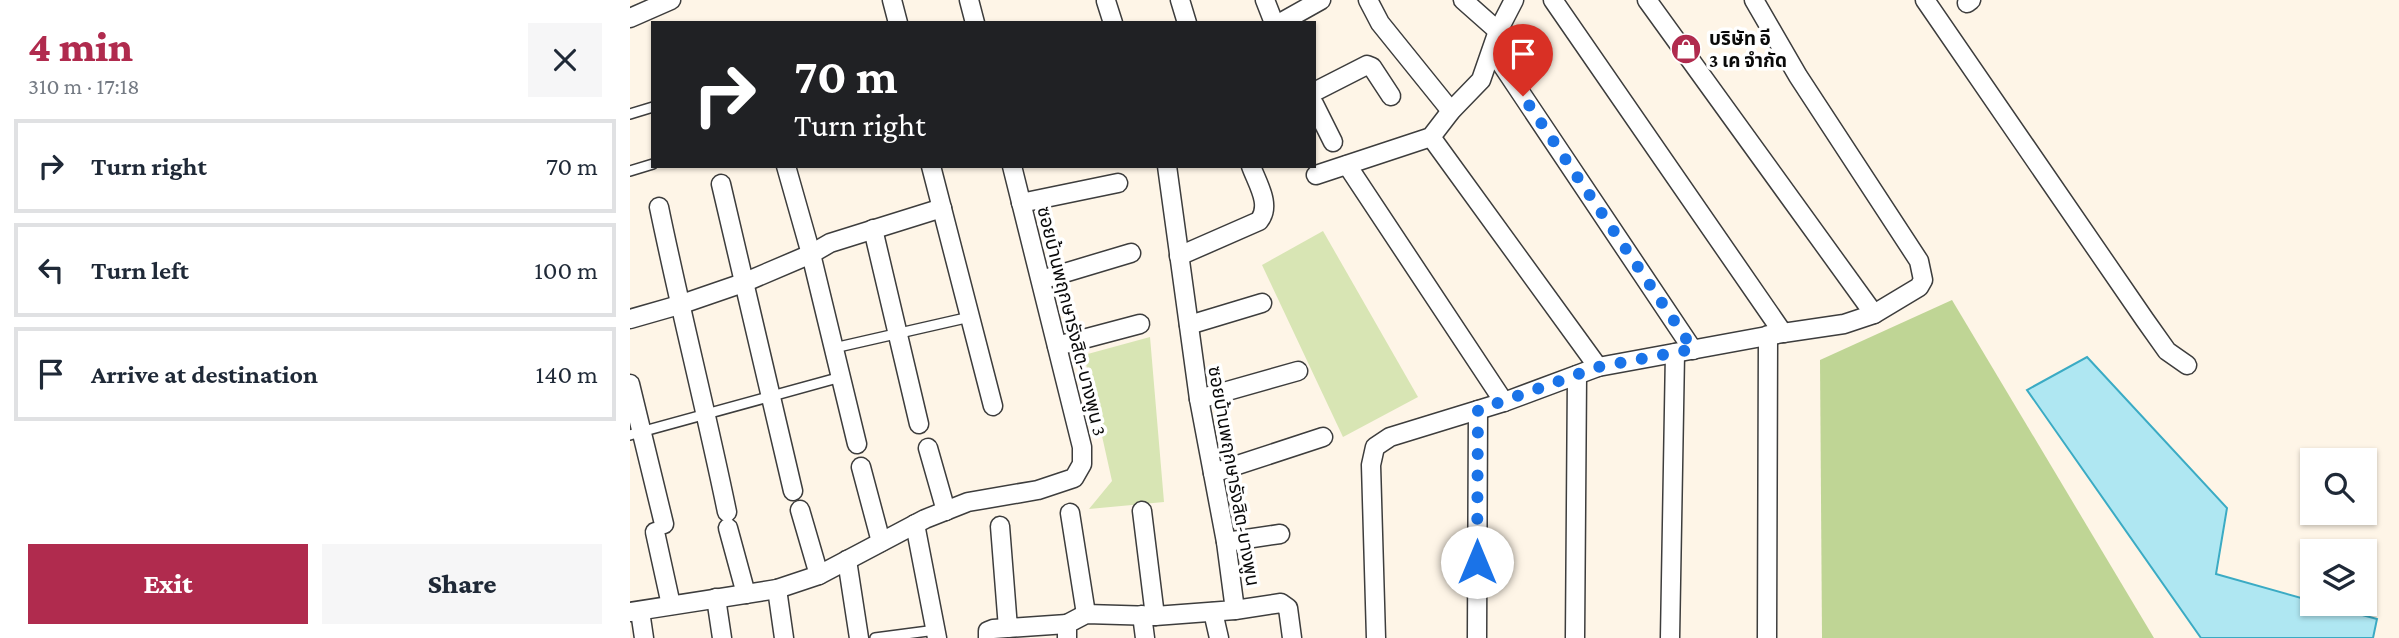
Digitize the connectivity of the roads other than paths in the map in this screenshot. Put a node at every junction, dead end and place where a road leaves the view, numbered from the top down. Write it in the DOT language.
graph roads {
  1 [pos="671,0"];
  2 [pos="892,0"];
  3 [pos="969,0"];
  4 [pos="1180,0"];
  5 [pos="1265,0"];
  6 [pos="1321,0"];
  7 [pos="1368,0"];
  8 [pos="1463,0"];
  9 [pos="1514,0"];
  10 [pos="1553,0"];
  11 [pos="1647,0"];
  12 [pos="1754,0"];
  13 [pos="1925,0"];
  14 [pos="1106,2"];
  15 [pos="630,18"];
  16 [pos="897,21"];
  17 [pos="974,21"];
  18 [pos="1112,21"];
  19 [pos="1186,21"];
  20 [pos="1273,21"];
  21 [pos="1284,21"];
  22 [pos="1498,31"];
  23 [pos="1492,50"];
  24 [pos="1316,91"];
  25 [pos="1391,96"];
  26 [pos="651,108"];
  27 [pos="1316,108"];
  28 [pos="1451,111"];
  29 [pos="630,114"];
  30 [pos="1431,137"];
  31 [pos="1333,142"];
  32 [pos="651,165"];
  33 [pos="1347,165"];
  34 [pos="787,168"];
  35 [pos="932,168"];
  36 [pos="1012,168"];
  37 [pos="1167,168"];
  38 [pos="1252,168"];
  39 [pos="630,170"];
  40 [pos="1316,176"];
  41 [pos="1118,183"];
  42 [pos="721,184"];
  43 [pos="1021,203"];
  44 [pos="659,207"];
  45 [pos="942,208"];
  46 [pos="873,229"];
  47 [pos="1131,253"];
  48 [pos="811,254"];
  49 [pos="1179,256"];
  50 [pos="1041,280"];
  51 [pos="743,283"];
  52 [pos="1262,303"];
  53 [pos="679,305"];
  54 [pos="1874,314"];
  55 [pos="970,317"];
  56 [pos="630,319"];
  57 [pos="1140,324"];
  58 [pos="1189,325"];
  59 [pos="898,333"];
  60 [pos="1775,334"];
  61 [pos="1057,346"];
  62 [pos="834,348"];
  63 [pos="1684,351"];
  64 [pos="2187,365"];
  65 [pos="1598,367"];
  66 [pos="1298,371"];
  67 [pos="1577,375"];
  68 [pos="841,377"];
  69 [pos="630,384"];
  70 [pos="772,396"];
  71 [pos="1199,399"];
  72 [pos="1504,402"];
  73 [pos="993,406"];
  74 [pos="1478,410"];
  75 [pos="707,414"];
  76 [pos="919,424"];
  77 [pos="636,433"];
  78 [pos="1323,437"];
  79 [pos="857,444"];
  80 [pos="928,448"];
  81 [pos="861,467"];
  82 [pos="1213,473"];
  83 [pos="793,491"];
  84 [pos="800,510"];
  85 [pos="1142,510"];
  86 [pos="946,511"];
  87 [pos="1070,513"];
  88 [pos="915,524"];
  89 [pos="1000,526"];
  90 [pos="1280,534"];
  91 [pos="881,542"];
  92 [pos="1226,542"];
  93 [pos="847,560"];
  94 [pos="819,575"];
  95 [pos="776,589"];
  96 [pos="746,594"];
  97 [pos="716,598"];
  98 [pos="671,606"];
  99 [pos="1235,610"];
  100 [pos="635,611"];
  101 [pos="1213,612"];
  102 [pos="1086,614"];
  103 [pos="1148,615"];
  104 [pos="1009,628"];
  105 [pos="1067,631"];
  106 [pos="937,634"];
  107 [pos="644,638"];
  108 [pos="722,638"];
  109 [pos="784,638"];
  110 [pos="859,638"];
  111 [pos="875,638"];
  112 [pos="988,638"];
  113 [pos="1144,638"];
  114 [pos="1219,638"];
  115 [pos="1292,638"];
  116 [pos="1376,638"];
  117 [pos="1477,638"];
  118 [pos="1575,638"];
  119 [pos="1670,638"];
  120 [pos="1767,638"];
  1 -- 15 [label="street"];
  2 -- 16 [label="street"];
  3 -- 17 [label="street"];
  4 -- 19 [label="street"];
  5 -- 20 [label="street"];
  6 -- 21 [label="street"];
  7 -- 28 [label="street"];
  8 -- 22 [label="street"];
  9 -- 22 [label="street"];
  10 -- 60 [label="street"];
  11 -- 54 [label="street"];
  12 -- 54 [label="street"];
  13 -- 64 [label="street"];
  14 -- 18 [label="street"];
  22 -- 23 [label="street"];
  23 -- 28 [label="street"];
  23 -- 63 [label="street"];
  24 -- 25 [label="street"];
  26 -- 29 [label="lane"];
  27 -- 31 [label="street"];
  28 -- 30 [label="street"];
  30 -- 33 [label="street"];
  30 -- 65 [label="street"];
  32 -- 39 [label="lane"];
  33 -- 40 [label="street"];
  33 -- 72 [label="street"];
  34 -- 48 [label="street"];
  35 -- 45 [label="street"];
  36 -- 43 [label="street, ซอยบ้านพฤกษารังสิต-บางพูน 3"];
  37 -- 49 [label="street, ซอยบ้านพฤกษารังสิต-บางพูน"];
  38 -- 49 [label="street"];
  41 -- 43 [label="street"];
  42 -- 51 [label="street"];
  43 -- 50 [label="street, ซอยบ้านพฤกษารังสิต-บางพูน 3"];
  44 -- 53 [label="street"];
  45 -- 46 [label="street"];
  45 -- 55 [label="street"];
  46 -- 48 [label="street"];
  46 -- 59 [label="street"];
  47 -- 50 [label="street"];
  48 -- 51 [label="street"];
  48 -- 62 [label="street"];
  49 -- 58 [label="street, ซอยบ้านพฤกษารังสิต-บางพูน"];
  50 -- 61 [label="street, ซอยบ้านพฤกษารังสิต-บางพูน 3"];
  51 -- 53 [label="street"];
  51 -- 70 [label="street"];
  52 -- 58 [label="street"];
  53 -- 56 [label="street"];
  53 -- 75 [label="street"];
  54 -- 60 [label="street"];
  55 -- 59 [label="lane"];
  55 -- 73 [label="street"];
  57 -- 61 [label="street"];
  58 -- 71 [label="street, ซอยบ้านพฤกษารังสิต-บางพูน"];
  59 -- 62 [label="lane"];
  59 -- 76 [label="street"];
  60 -- 63 [label="street"];
  60 -- 120 [label="street"];
  61 -- 86 [label="street, ซอยบ้านพฤกษารังสิต-บางพูน 3"];
  62 -- 68 [label="street"];
  63 -- 65 [label="street"];
  63 -- 119 [label="street"];
  65 -- 67 [label="street"];
  66 -- 71 [label="street"];
  67 -- 72 [label="street"];
  67 -- 118 [label="street"];
  68 -- 70 [label="lane"];
  68 -- 79 [label="street"];
  69 -- 77 [label="street"];
  70 -- 75 [label="lane"];
  70 -- 83 [label="street"];
  71 -- 82 [label="street, ซอยบ้านพฤกษารังสิต-บางพูน"];
  72 -- 74 [label="street"];
  74 -- 116 [label="street"];
  74 -- 117 [label="street"];
  75 -- 77 [label="lane"];
  75 -- 96 [label="street"];
  77 -- 98 [label="street"];
  78 -- 82 [label="street"];
  80 -- 86 [label="street"];
  81 -- 91 [label="street"];
  82 -- 92 [label="street, ซอยบ้านพฤกษารังสิต-บางพูน"];
  84 -- 94 [label="street"];
  85 -- 103 [label="street"];
  86 -- 88 [label="street, ซอยบ้านพฤกษารังสิต-บางพูน 3"];
  87 -- 102 [label="street"];
  88 -- 91 [label="street, ซอยบ้านพฤกษารังสิต-บางพูน 3"];
  88 -- 106 [label="street"];
  89 -- 104 [label="street"];
  90 -- 92 [label="street"];
  91 -- 93 [label="street, ซอยบ้านพฤกษารังสิต-บางพูน 3"];
  92 -- 99 [label="street, ซอยบ้านพฤกษารังสิต-บางพูน"];
  93 -- 94 [label="street, ซอยบ้านพฤกษารังสิต-บางพูน 3"];
  93 -- 110 [label="street"];
  94 -- 95 [label="street, ซอยบ้านพฤกษารังสิต-บางพูน 3"];
  95 -- 96 [label="street, ซอยบ้านพฤกษารังสิต-บางพูน 3"];
  95 -- 109 [label="street"];
  96 -- 97 [label="street, ซอยบ้านพฤกษารังสิต-บางพูน 3"];
  97 -- 98 [label="street, ซอยบ้านพฤกษารังสิต-บางพูน 3"];
  97 -- 108 [label="street"];
  98 -- 100 [label="street, ซอยบ้านพฤกษารังสิต-บางพูน 3"];
  99 -- 101 [label="street, ซอยบ้านพฤกษารังสิต-บางพูน"];
  99 -- 115 [label="street"];
  100 -- 107 [label="street"];
  101 -- 103 [label="street, ซอยบ้านพฤกษารังสิต-บางพูน"];
  101 -- 114 [label="street"];
  102 -- 103 [label="street, ซอยบ้านพฤกษารังสิต-บางพูน"];
  102 -- 105 [label="street, ซอยบ้านพฤกษารังสิต-บางพูน"];
  103 -- 113 [label="street"];
  104 -- 105 [label="street"];
  104 -- 112 [label="street"];
  106 -- 111 [label="lane"];
}
